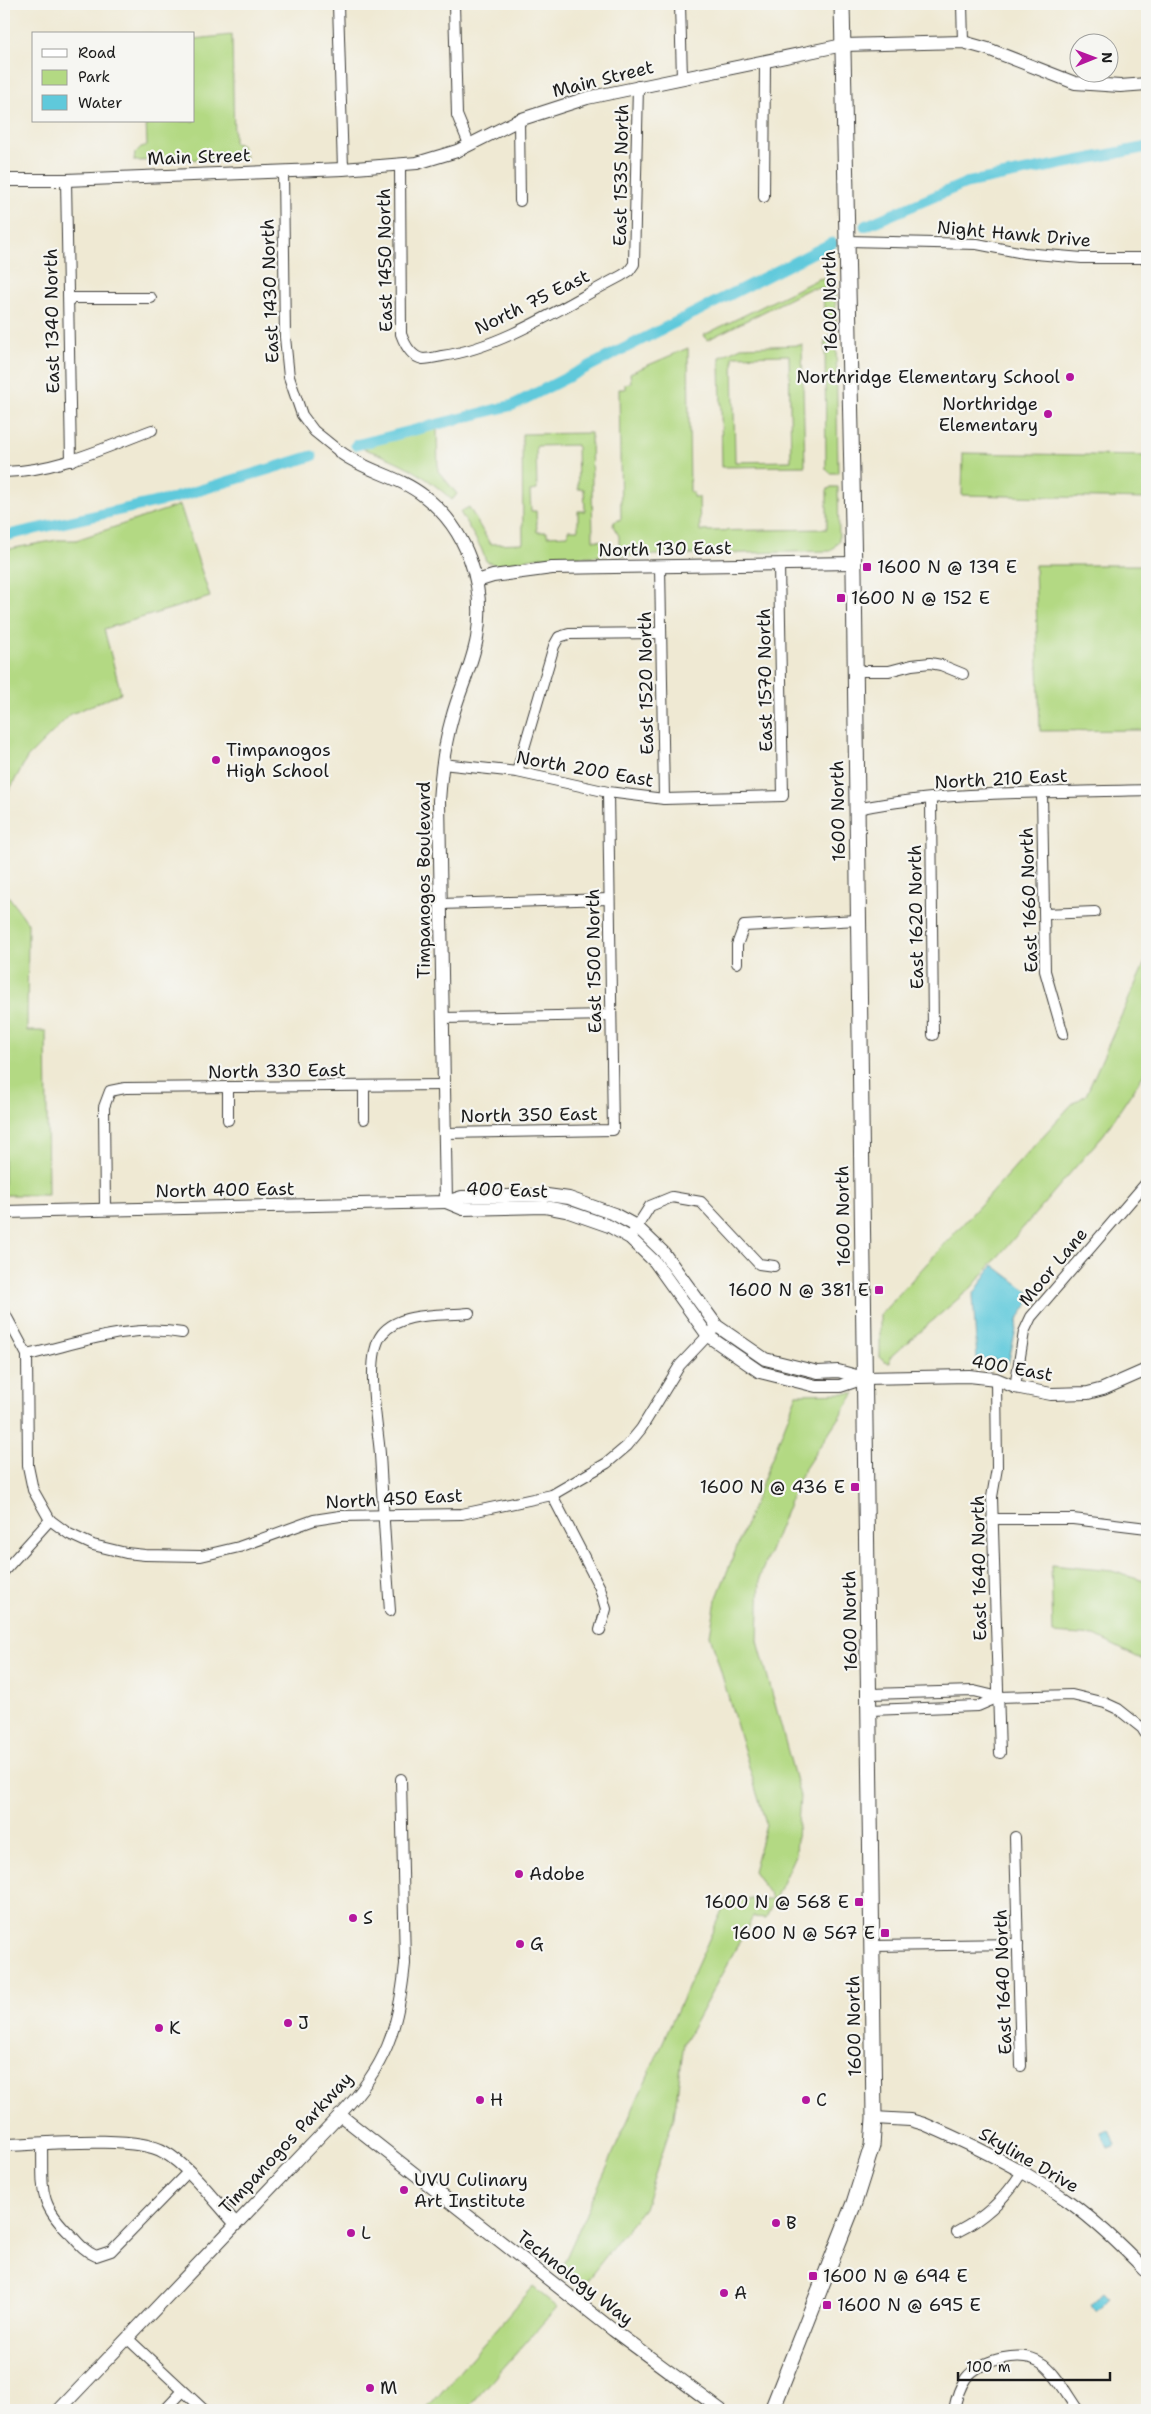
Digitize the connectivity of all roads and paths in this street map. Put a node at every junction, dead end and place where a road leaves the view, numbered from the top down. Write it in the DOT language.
graph roads {
  1 [pos="338,4"];
  2 [pos="454,4"];
  3 [pos="680,4"];
  4 [pos="842,4"];
  5 [pos="962,4"];
  6 [pos="963,42"];
  7 [pos="843,45"];
  8 [pos="764,62"];
  9 [pos="682,78"];
  10 [pos="1147,84"];
  11 [pos="638,86"];
  12 [pos="519,120"];
  13 [pos="469,144"];
  14 [pos="400,165"];
  15 [pos="343,169"];
  16 [pos="283,171"];
  17 [pos="4,180"];
  18 [pos="66,180"];
  19 [pos="764,196"];
  20 [pos="520,201"];
  21 [pos="848,241"];
  22 [pos="1147,258"];
  23 [pos="634,264"];
  24 [pos="68,298"];
  25 [pos="151,298"];
  26 [pos="411,352"];
  27 [pos="152,430"];
  28 [pos="340,452"];
  29 [pos="71,461"];
  30 [pos="4,472"];
  31 [pos="854,563"];
  32 [pos="779,564"];
  33 [pos="660,566"];
  34 [pos="477,581"];
  35 [pos="661,633"];
  36 [pos="855,671"];
  37 [pos="963,674"];
  38 [pos="442,764"];
  39 [pos="518,772"];
  40 [pos="1147,790"];
  41 [pos="608,792"];
  42 [pos="1042,793"];
  43 [pos="783,796"];
  44 [pos="664,799"];
  45 [pos="930,799"];
  46 [pos="857,810"];
  47 [pos="609,899"];
  48 [pos="440,904"];
  49 [pos="1096,912"];
  50 [pos="1045,914"];
  51 [pos="858,920"];
  52 [pos="737,963"];
  53 [pos="611,1015"];
  54 [pos="442,1018"];
  55 [pos="1064,1034"];
  56 [pos="933,1035"];
  57 [pos="444,1085"];
  58 [pos="364,1086"];
  59 [pos="228,1087"];
  60 [pos="364,1119"];
  61 [pos="228,1120"];
  62 [pos="613,1130"];
  63 [pos="445,1133"];
  64 [pos="1147,1182"];
  65 [pos="446,1202"];
  66 [pos="105,1210"];
  67 [pos="4,1212"];
  68 [pos="636,1226"];
  69 [pos="630,1238"];
  70 [pos="774,1266"];
  71 [pos="4,1312"];
  72 [pos="469,1313"];
  73 [pos="717,1326"];
  74 [pos="182,1333"];
  75 [pos="708,1336"];
  76 [pos="27,1355"];
  77 [pos="1146,1372"];
  78 [pos="864,1378"];
  79 [pos="996,1380"];
  80 [pos="1015,1387"];
  81 [pos="552,1495"];
  82 [pos="382,1515"];
  83 [pos="992,1519"];
  84 [pos="50,1520"];
  85 [pos="1147,1528"];
  86 [pos="4,1571"];
  87 [pos="390,1610"];
  88 [pos="600,1630"];
  89 [pos="870,1694"];
  90 [pos="999,1697"];
  91 [pos="870,1710"];
  92 [pos="1147,1736"];
  93 [pos="1000,1754"];
  94 [pos="401,1779"];
  95 [pos="1015,1837"];
  96 [pos="1018,1944"];
  97 [pos="872,1946"];
  98 [pos="1022,2066"];
  99 [pos="340,2115"];
  100 [pos="874,2118"];
  101 [pos="42,2144"];
  102 [pos="4,2145"];
  103 [pos="188,2172"];
  104 [pos="1022,2172"];
  105 [pos="235,2223"];
  106 [pos="957,2232"];
  107 [pos="1147,2272"];
  108 [pos="127,2338"];
  109 [pos="184,2390"];
  110 [pos="59,2410"];
  111 [pos="165,2410"];
  112 [pos="204,2410"];
  113 [pos="721,2410"];
  114 [pos="772,2410"];
  115 [pos="954,2410"];
  116 [pos="1078,2410"];
  1 -- 15 [label="street"];
  2 -- 13 [label="street"];
  3 -- 9 [label="street"];
  4 -- 7 [label="main road, 1600 North"];
  5 -- 6 [label="street"];
  6 -- 7 [label="street, Main Street"];
  6 -- 10 [label="street, Main Street"];
  7 -- 8 [label="street, Main Street"];
  7 -- 21 [label="main road, 1600 North"];
  8 -- 9 [label="street, Main Street"];
  8 -- 19 [label="street"];
  9 -- 11 [label="street, Main Street"];
  11 -- 12 [label="street, Main Street"];
  11 -- 23 [label="street, East 1535 North"];
  12 -- 13 [label="street, Main Street"];
  12 -- 20 [label="street"];
  13 -- 14 [label="street, Main Street"];
  14 -- 15 [label="street, Main Street"];
  14 -- 26 [label="street, East 1450 North"];
  15 -- 16 [label="street, Main Street"];
  16 -- 18 [label="street, Main Street"];
  16 -- 28 [label="street, East 1430 North"];
  17 -- 18 [label="street, Main Street"];
  18 -- 24 [label="street, East 1340 North"];
  21 -- 22 [label="street, Night Hawk Drive"];
  21 -- 31 [label="main road, 1600 North"];
  23 -- 26 [label="street, North 75 East"];
  24 -- 25 [label="street"];
  24 -- 29 [label="street, East 1340 North"];
  27 -- 29 [label="street"];
  28 -- 34 [label="street, Timpanogos Boulevard"];
  29 -- 30 [label="street"];
  31 -- 32 [label="street, North 130 East"];
  31 -- 36 [label="main road, 1600 North"];
  32 -- 33 [label="street, North 130 East"];
  32 -- 43 [label="street, East 1570 North"];
  33 -- 34 [label="street, North 130 East"];
  33 -- 35 [label="street, East 1520 North"];
  34 -- 38 [label="street, Timpanogos Boulevard"];
  35 -- 39 [label="street"];
  35 -- 44 [label="street, East 1520 North"];
  36 -- 37 [label="street"];
  36 -- 46 [label="main road, 1600 North"];
  38 -- 39 [label="street, North 200 East"];
  38 -- 48 [label="street, Timpanogos Boulevard"];
  39 -- 41 [label="street, North 200 East"];
  40 -- 42 [label="street, North 210 East"];
  41 -- 44 [label="street, North 200 East"];
  41 -- 47 [label="street, East 1500 North"];
  42 -- 45 [label="street, North 210 East"];
  42 -- 50 [label="street, East 1660 North"];
  43 -- 44 [label="street, North 200 East"];
  45 -- 46 [label="street, North 210 East"];
  45 -- 56 [label="street, East 1620 North"];
  46 -- 51 [label="main road, 1600 North"];
  47 -- 48 [label="street"];
  47 -- 53 [label="street, East 1500 North"];
  48 -- 54 [label="street, Timpanogos Boulevard"];
  49 -- 50 [label="street"];
  50 -- 55 [label="street, East 1660 North"];
  51 -- 52 [label="street"];
  51 -- 78 [label="main road, 1600 North"];
  53 -- 54 [label="street"];
  53 -- 62 [label="street, East 1500 North"];
  54 -- 57 [label="street, Timpanogos Boulevard"];
  57 -- 58 [label="street, North 330 East"];
  57 -- 63 [label="street, Timpanogos Boulevard"];
  58 -- 59 [label="street, North 330 East"];
  58 -- 60 [label="street"];
  59 -- 61 [label="street"];
  59 -- 66 [label="street, North 330 East"];
  62 -- 63 [label="street, North 350 East"];
  63 -- 65 [label="street, Timpanogos Boulevard"];
  64 -- 80 [label="street, Moor Lane"];
  65 -- 66 [label="street, North 400 East"];
  65 -- 68 [label="street, 400 East"];
  65 -- 69 [label="street, 400 East"];
  66 -- 67 [label="street, North 400 East"];
  68 -- 69 [label="street"];
  68 -- 70 [label="street"];
  68 -- 73 [label="street, 400 East"];
  69 -- 75 [label="street, 400 East"];
  71 -- 76 [label="street"];
  72 -- 82 [label="street"];
  73 -- 75 [label="street, North 450 East"];
  73 -- 78 [label="street, 400 East"];
  74 -- 76 [label="street"];
  75 -- 78 [label="street, 400 East"];
  75 -- 81 [label="street, North 450 East"];
  76 -- 84 [label="street, North 450 East"];
  77 -- 80 [label="street, 400 East"];
  78 -- 79 [label="street, 400 East"];
  78 -- 89 [label="main road, 1600 North"];
  79 -- 80 [label="street, 400 East"];
  79 -- 83 [label="street, East 1640 North"];
  81 -- 82 [label="street, North 450 East"];
  81 -- 88 [label="street"];
  82 -- 84 [label="street, North 450 East"];
  82 -- 87 [label="street"];
  83 -- 85 [label="street"];
  83 -- 90 [label="street, East 1640 North"];
  84 -- 86 [label="street"];
  89 -- 90 [label="street"];
  89 -- 91 [label="main road, 1600 North"];
  90 -- 91 [label="street"];
  90 -- 92 [label="street"];
  90 -- 93 [label="street, East 1640 North"];
  91 -- 97 [label="main road, 1600 North"];
  94 -- 99 [label="street, Timpanogos Parkway"];
  95 -- 96 [label="street, East 1640 North"];
  96 -- 97 [label="street"];
  96 -- 98 [label="street, East 1640 North"];
  97 -- 100 [label="main road, 1600 North"];
  99 -- 105 [label="street, Timpanogos Parkway"];
  99 -- 113 [label="street, Technology Way"];
  100 -- 104 [label="street, Skyline Drive"];
  100 -- 114 [label="main road, 1600 North"];
  101 -- 102 [label="street"];
  101 -- 103 [label="street"];
  101 -- 103 [label="street"];
  103 -- 105 [label="street"];
  104 -- 106 [label="street"];
  104 -- 107 [label="street, Skyline Drive"];
  105 -- 108 [label="street, Timpanogos Parkway"];
  108 -- 109 [label="street"];
  108 -- 110 [label="street, Timpanogos Parkway"];
  109 -- 111 [label="street"];
  109 -- 112 [label="street"];
  115 -- 116 [label="street"];
}
